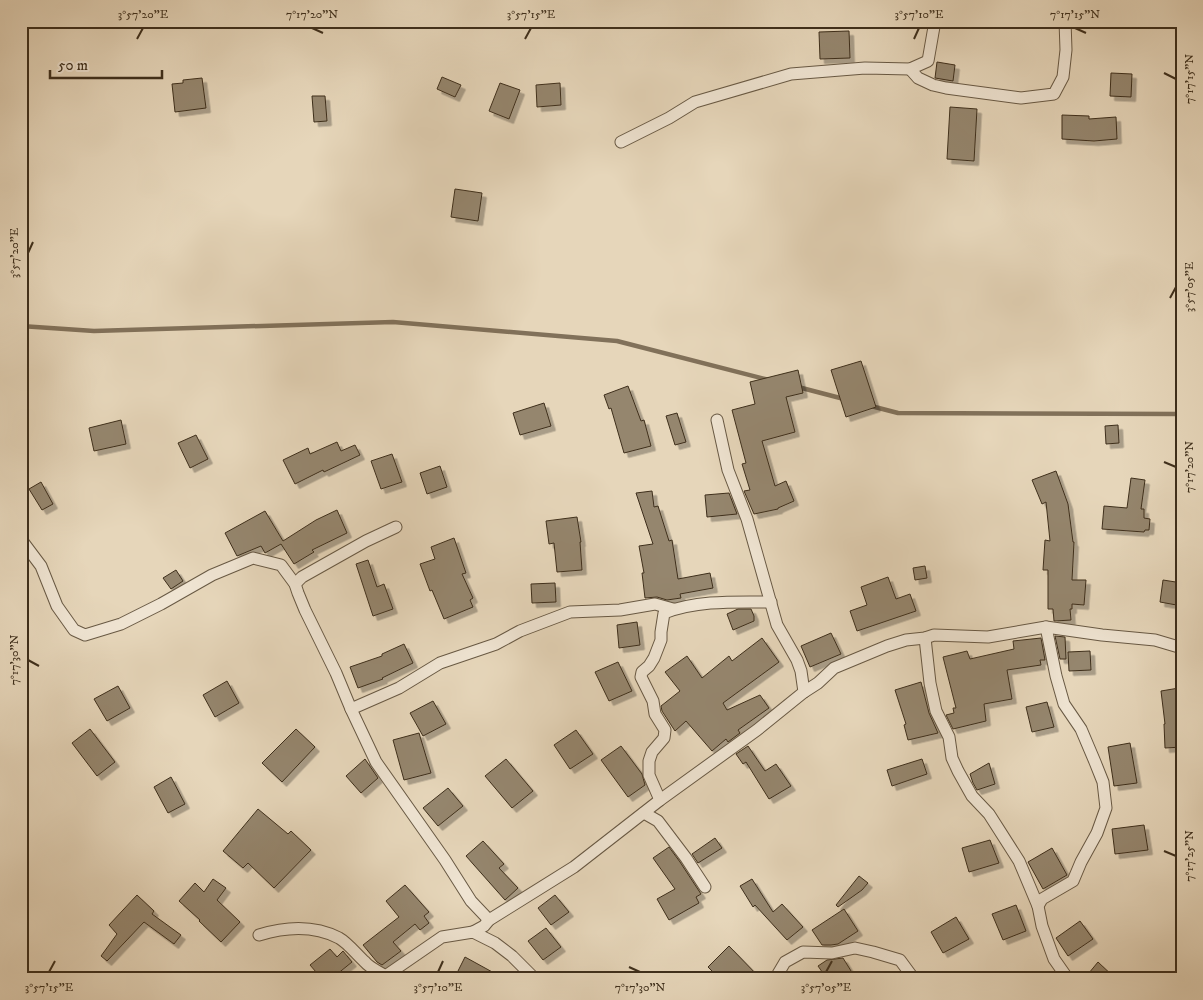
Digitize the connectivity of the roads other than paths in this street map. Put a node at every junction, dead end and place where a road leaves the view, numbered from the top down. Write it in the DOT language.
graph roads {
  1 [pos="935,21"];
  2 [pos="1065,21"];
  3 [pos="910,70"];
  4 [pos="620,142"];
  5 [pos="716,420"];
  6 [pos="396,528"];
  7 [pos="21,538"];
  8 [pos="295,584"];
  9 [pos="771,602"];
  10 [pos="673,609"];
  11 [pos="1046,626"];
  12 [pos="925,638"];
  13 [pos="1182,648"];
  14 [pos="804,692"];
  15 [pos="350,708"];
  16 [pos="660,800"];
  17 [pos="644,813"];
  18 [pos="705,887"];
  19 [pos="1038,906"];
  20 [pos="489,920"];
  21 [pos="473,932"];
  22 [pos="259,935"];
  23 [pos="383,977"];
  24 [pos="535,979"];
  25 [pos="775,979"];
  26 [pos="914,979"];
  27 [pos="1068,979"];
  1 -- 3 [label="street"];
  2 -- 3 [label="street"];
  3 -- 4 [label="street"];
  5 -- 9 [label="street"];
  6 -- 8 [label="street"];
  7 -- 8 [label="street"];
  8 -- 15 [label="street"];
  9 -- 10 [label="street"];
  9 -- 14 [label="street"];
  10 -- 15 [label="street"];
  10 -- 16 [label="street"];
  11 -- 12 [label="street"];
  11 -- 13 [label="street"];
  11 -- 19 [label="street"];
  12 -- 14 [label="street"];
  12 -- 19 [label="street"];
  14 -- 16 [label="street"];
  15 -- 20 [label="street"];
  16 -- 17 [label="street"];
  17 -- 18 [label="street"];
  17 -- 20 [label="street"];
  19 -- 27 [label="street"];
  20 -- 21 [label="street"];
  21 -- 23 [label="street"];
  21 -- 24 [label="street"];
  22 -- 23 [label="street"];
  25 -- 26 [label="street"];
}
